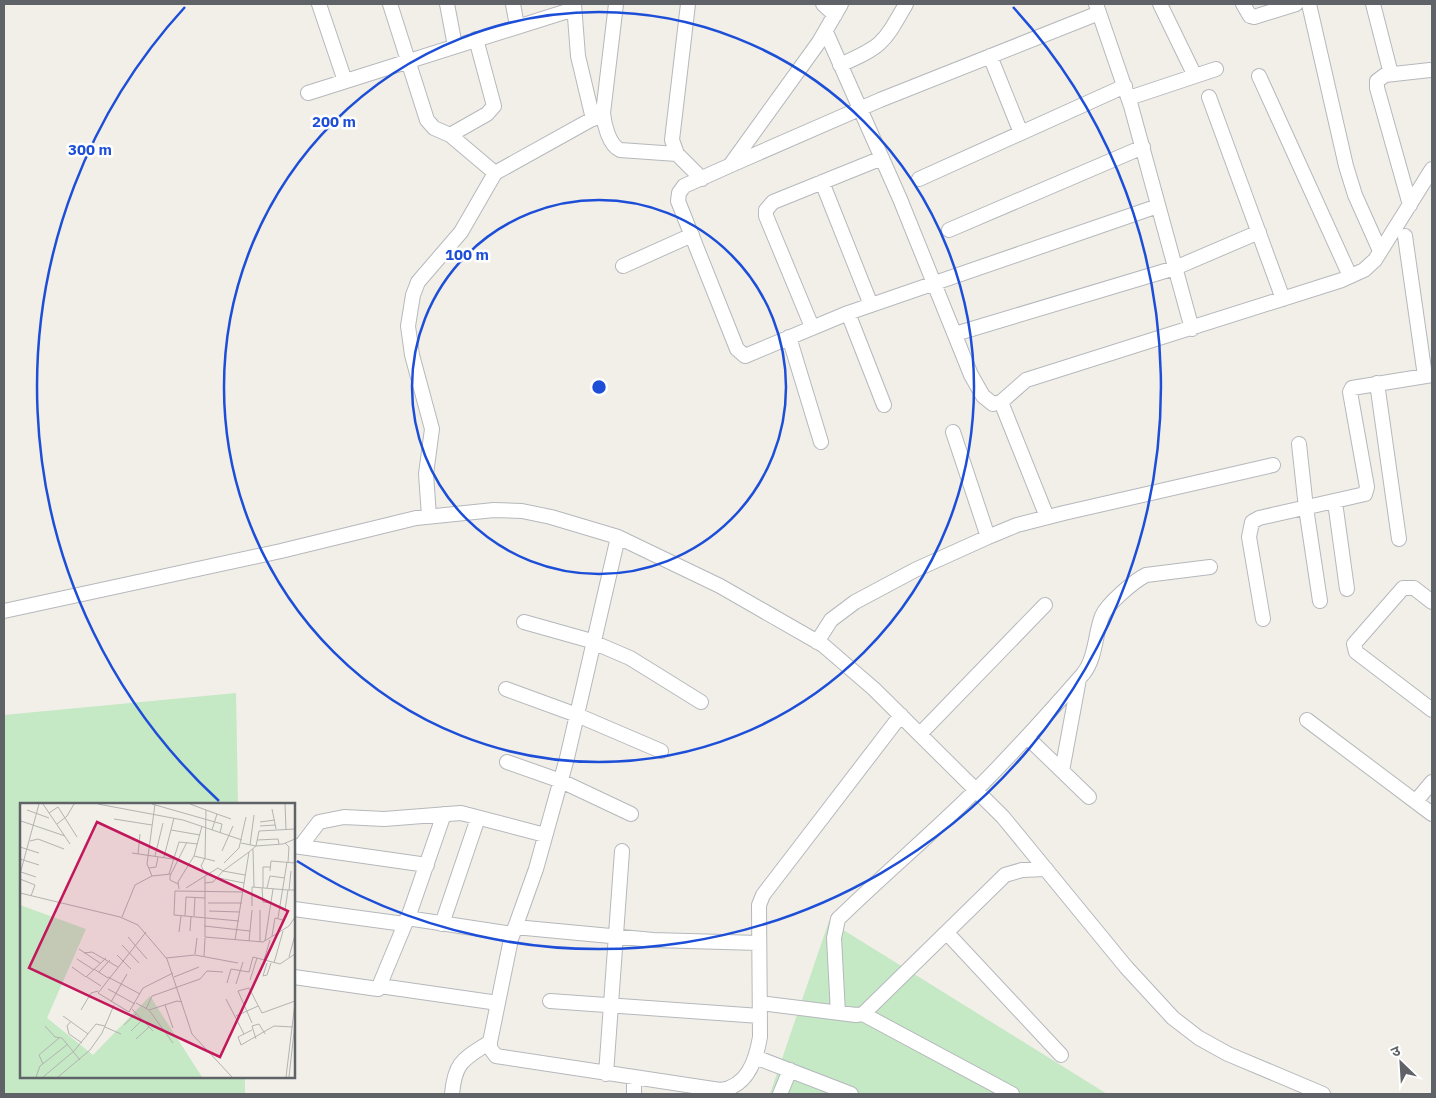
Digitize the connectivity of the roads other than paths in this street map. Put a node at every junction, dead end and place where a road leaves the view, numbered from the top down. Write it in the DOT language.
graph roads {
  1 [pos="319,4"];
  2 [pos="390,4"];
  3 [pos="447,4"];
  4 [pos="513,4"];
  5 [pos="616,4"];
  6 [pos="688,4"];
  7 [pos="823,4"];
  8 [pos="906,4"];
  9 [pos="1160,4"];
  10 [pos="1243,4"];
  11 [pos="1296,4"];
  12 [pos="1309,4"];
  13 [pos="1373,4"];
  14 [pos="574,6"];
  15 [pos="1098,8"];
  16 [pos="838,9"];
  17 [pos="517,26"];
  18 [pos="826,32"];
  19 [pos="476,39"];
  20 [pos="455,46"];
  21 [pos="990,56"];
  22 [pos="408,60"];
  23 [pos="840,65"];
  24 [pos="1216,69"];
  25 [pos="1430,70"];
  26 [pos="1391,74"];
  27 [pos="1195,76"];
  28 [pos="1259,76"];
  29 [pos="344,81"];
  30 [pos="1127,92"];
  31 [pos="308,93"];
  32 [pos="1209,97"];
  33 [pos="860,108"];
  34 [pos="598,116"];
  35 [pos="1020,133"];
  36 [pos="450,136"];
  37 [pos="1143,147"];
  38 [pos="677,154"];
  39 [pos="882,158"];
  40 [pos="731,164"];
  41 [pos="1432,169"];
  42 [pos="495,173"];
  43 [pos="702,179"];
  44 [pos="919,179"];
  45 [pos="822,182"];
  46 [pos="1410,205"];
  47 [pos="1158,206"];
  48 [pos="948,230"];
  49 [pos="1259,232"];
  50 [pos="692,235"];
  51 [pos="1405,236"];
  52 [pos="1380,251"];
  53 [pos="622,266"];
  54 [pos="1175,268"];
  55 [pos="1350,276"];
  56 [pos="934,282"];
  57 [pos="1283,299"];
  58 [pos="871,305"];
  59 [pos="848,313"];
  60 [pos="812,327"];
  61 [pos="1192,329"];
  62 [pos="955,334"];
  63 [pos="789,337"];
  64 [pos="1429,375"];
  65 [pos="1377,383"];
  66 [pos="1001,402"];
  67 [pos="884,405"];
  68 [pos="953,432"];
  69 [pos="821,442"];
  70 [pos="1299,444"];
  71 [pos="1272,465"];
  72 [pos="1335,502"];
  73 [pos="1306,508"];
  74 [pos="428,516"];
  75 [pos="1047,517"];
  76 [pos="618,537"];
  77 [pos="988,537"];
  78 [pos="1399,539"];
  79 [pos="1210,567"];
  80 [pos="1347,589"];
  81 [pos="1320,601"];
  82 [pos="1432,602"];
  83 [pos="1045,605"];
  84 [pos="4,611"];
  85 [pos="1263,620"];
  86 [pos="524,622"];
  87 [pos="818,642"];
  88 [pos="595,643"];
  89 [pos="1079,678"];
  90 [pos="506,689"];
  91 [pos="701,702"];
  92 [pos="1432,710"];
  93 [pos="577,715"];
  94 [pos="901,715"];
  95 [pos="1307,720"];
  96 [pos="920,734"];
  97 [pos="1027,737"];
  98 [pos="661,751"];
  99 [pos="507,762"];
  100 [pos="1062,771"];
  101 [pos="561,781"];
  102 [pos="1432,782"];
  103 [pos="977,789"];
  104 [pos="1089,797"];
  105 [pos="1416,801"];
  106 [pos="444,814"];
  107 [pos="631,814"];
  108 [pos="1432,814"];
  109 [pos="478,818"];
  110 [pos="545,834"];
  111 [pos="297,847"];
  112 [pos="622,851"];
  113 [pos="427,864"];
  114 [pos="1046,869"];
  115 [pos="295,909"];
  116 [pos="406,921"];
  117 [pos="442,924"];
  118 [pos="514,930"];
  119 [pos="947,933"];
  120 [pos="615,936"];
  121 [pos="759,943"];
  122 [pos="295,977"];
  123 [pos="380,986"];
  124 [pos="550,1001"];
  125 [pos="498,1003"];
  126 [pos="610,1004"];
  127 [pos="760,1009"];
  128 [pos="838,1013"];
  129 [pos="863,1014"];
  130 [pos="490,1042"];
  131 [pos="1061,1055"];
  132 [pos="755,1057"];
  133 [pos="790,1070"];
  134 [pos="606,1074"];
  135 [pos="634,1078"];
  136 [pos="452,1094"];
  137 [pos="634,1094"];
  138 [pos="780,1094"];
  139 [pos="851,1094"];
  140 [pos="1012,1094"];
  141 [pos="1323,1094"];
  1 -- 29 [label="street"];
  2 -- 22 [label="street"];
  3 -- 20 [label="street"];
  4 -- 17 [label="street"];
  5 -- 34 [label="street"];
  6 -- 38 [label="street"];
  7 -- 16 [label="street"];
  8 -- 23 [label="street"];
  9 -- 27 [label="street"];
  10 -- 11 [label="street"];
  12 -- 52 [label="street"];
  13 -- 26 [label="street"];
  14 -- 17 [label="street"];
  14 -- 34 [label="street"];
  15 -- 21 [label="street"];
  15 -- 30 [label="street"];
  16 -- 18 [label="street"];
  17 -- 19 [label="street"];
  18 -- 23 [label="street"];
  18 -- 40 [label="street"];
  19 -- 20 [label="street"];
  19 -- 36 [label="street"];
  20 -- 22 [label="street"];
  21 -- 33 [label="street"];
  21 -- 35 [label="street"];
  22 -- 29 [label="street"];
  22 -- 36 [label="street"];
  23 -- 33 [label="street"];
  24 -- 27 [label="street"];
  25 -- 26 [label="street"];
  26 -- 46 [label="street"];
  27 -- 30 [label="street"];
  28 -- 55 [label="street"];
  29 -- 31 [label="street"];
  30 -- 35 [label="street"];
  30 -- 37 [label="street"];
  32 -- 49 [label="street"];
  33 -- 39 [label="street"];
  33 -- 40 [label="street"];
  34 -- 38 [label="street"];
  34 -- 42 [label="street"];
  35 -- 44 [label="street"];
  36 -- 42 [label="street"];
  37 -- 47 [label="street"];
  37 -- 48 [label="street"];
  38 -- 43 [label="street"];
  39 -- 45 [label="street"];
  39 -- 56 [label="street"];
  40 -- 43 [label="street"];
  41 -- 46 [label="street"];
  42 -- 74 [label="street"];
  43 -- 50 [label="street"];
  45 -- 58 [label="street"];
  45 -- 60 [label="street"];
  46 -- 52 [label="street"];
  47 -- 54 [label="street"];
  47 -- 56 [label="street"];
  49 -- 54 [label="street"];
  49 -- 57 [label="street"];
  50 -- 53 [label="street"];
  50 -- 63 [label="street"];
  51 -- 64 [label="street"];
  52 -- 55 [label="street"];
  54 -- 61 [label="street"];
  54 -- 62 [label="street"];
  55 -- 57 [label="street"];
  56 -- 58 [label="street"];
  56 -- 62 [label="street"];
  57 -- 61 [label="street"];
  58 -- 59 [label="street"];
  59 -- 60 [label="street"];
  59 -- 67 [label="street"];
  60 -- 63 [label="street"];
  61 -- 66 [label="street"];
  62 -- 66 [label="street"];
  63 -- 69 [label="street"];
  64 -- 65 [label="street"];
  65 -- 72 [label="street"];
  65 -- 78 [label="street"];
  66 -- 75 [label="street"];
  68 -- 77 [label="street"];
  70 -- 73 [label="street"];
  71 -- 75 [label="street"];
  72 -- 73 [label="street"];
  72 -- 80 [label="street"];
  73 -- 81 [label="street"];
  73 -- 85 [label="street"];
  74 -- 76 [label="street"];
  74 -- 84 [label="street"];
  75 -- 77 [label="street"];
  76 -- 87 [label="street"];
  76 -- 88 [label="street"];
  77 -- 87 [label="street"];
  79 -- 89 [label="street"];
  82 -- 92 [label="street"];
  83 -- 96 [label="street"];
  86 -- 88 [label="street"];
  87 -- 94 [label="street"];
  88 -- 91 [label="street"];
  88 -- 93 [label="street"];
  89 -- 97 [label="street"];
  89 -- 100 [label="street"];
  90 -- 93 [label="street"];
  93 -- 98 [label="street"];
  93 -- 101 [label="street"];
  94 -- 96 [label="street"];
  94 -- 121 [label="street"];
  95 -- 105 [label="street"];
  96 -- 103 [label="street"];
  97 -- 100 [label="street"];
  97 -- 103 [label="street"];
  99 -- 101 [label="street"];
  100 -- 104 [label="street"];
  101 -- 107 [label="street"];
  101 -- 110 [label="street"];
  102 -- 105 [label="street"];
  103 -- 114 [label="street"];
  103 -- 128 [label="street"];
  105 -- 108 [label="street"];
  106 -- 109 [label="street"];
  106 -- 111 [label="street"];
  106 -- 113 [label="street"];
  109 -- 110 [label="street"];
  109 -- 117 [label="street"];
  110 -- 118 [label="street"];
  111 -- 113 [label="street"];
  112 -- 120 [label="street"];
  113 -- 116 [label="street"];
  114 -- 119 [label="street"];
  114 -- 141 [label="street"];
  115 -- 116 [label="street"];
  116 -- 117 [label="street"];
  116 -- 123 [label="street"];
  117 -- 118 [label="street"];
  118 -- 120 [label="street"];
  118 -- 125 [label="street"];
  119 -- 129 [label="street"];
  119 -- 131 [label="street"];
  120 -- 121 [label="street"];
  120 -- 126 [label="street"];
  121 -- 127 [label="street"];
  122 -- 123 [label="street"];
  123 -- 125 [label="street"];
  124 -- 126 [label="street"];
  125 -- 130 [label="street"];
  126 -- 127 [label="street"];
  126 -- 134 [label="street"];
  127 -- 128 [label="street"];
  127 -- 132 [label="street"];
  128 -- 129 [label="street"];
  129 -- 140 [label="street"];
  130 -- 134 [label="street"];
  130 -- 136 [label="street"];
  132 -- 133 [label="street"];
  132 -- 135 [label="street"];
  133 -- 138 [label="street"];
  133 -- 139 [label="street"];
  134 -- 135 [label="street"];
  135 -- 137 [label="street"];
}
